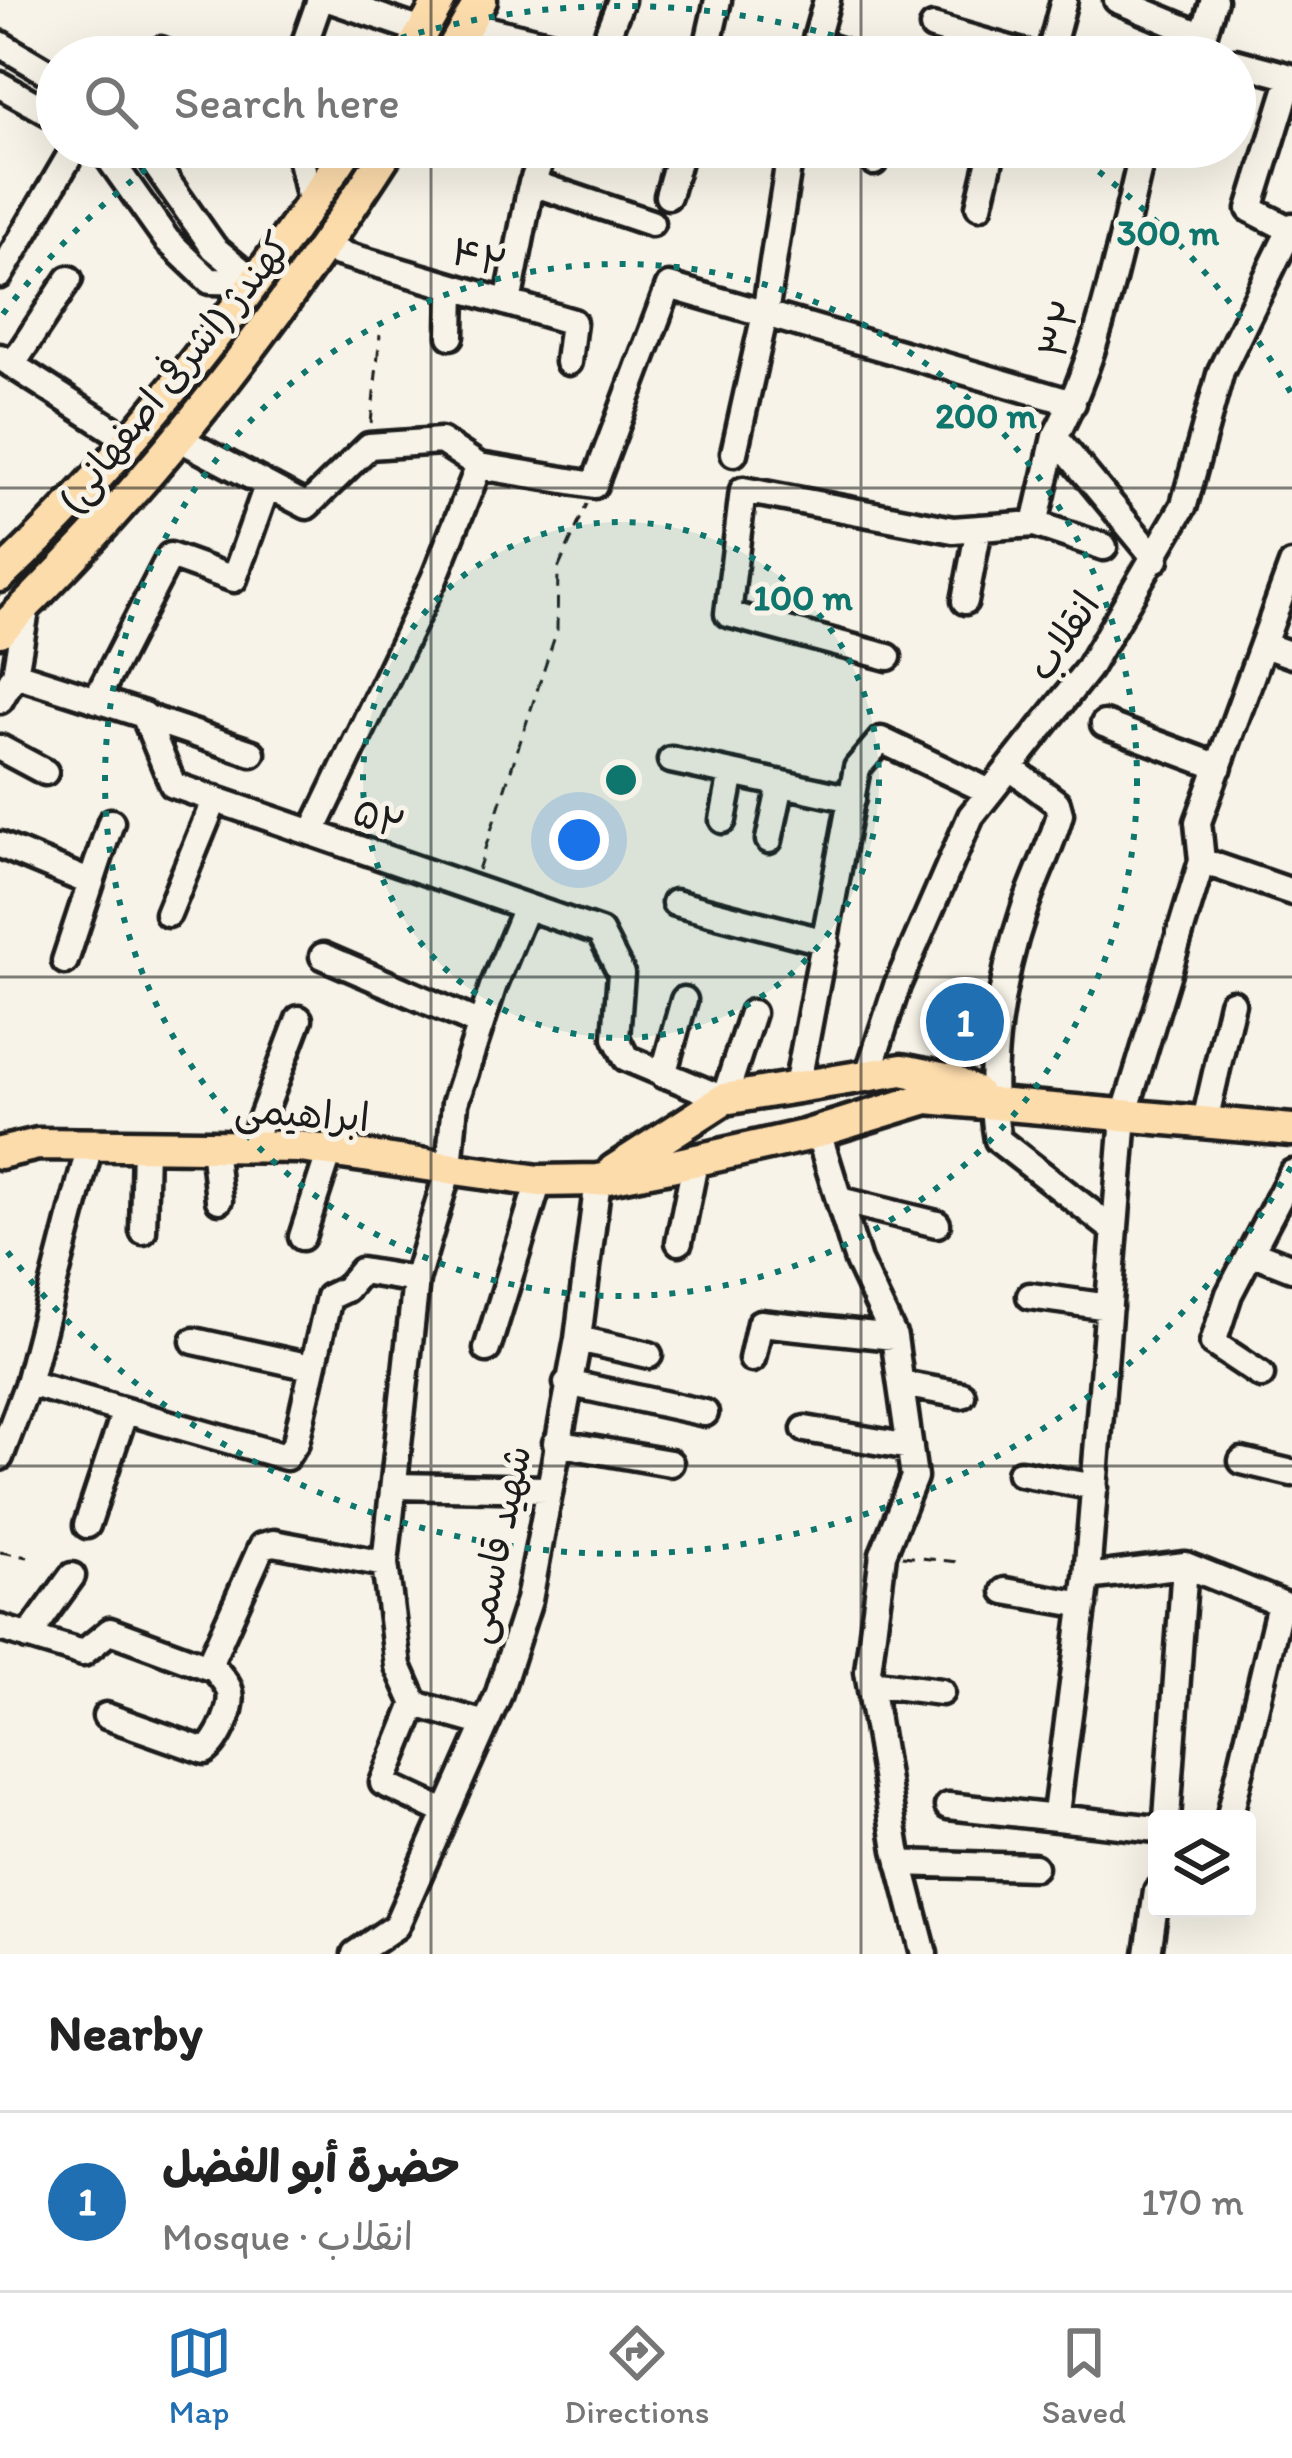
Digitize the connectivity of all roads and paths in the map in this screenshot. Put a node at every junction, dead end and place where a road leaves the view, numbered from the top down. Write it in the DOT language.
graph roads {
  1 [pos="440,0"];
  2 [pos="621,0"];
  3 [pos="718,0"];
  4 [pos="827,0"];
  5 [pos="1064,0"];
  6 [pos="1117,0"];
  7 [pos="1214,0"];
  8 [pos="331,1"];
  9 [pos="475,13"];
  10 [pos="933,27"];
  11 [pos="312,36"];
  12 [pos="401,36"];
  13 [pos="421,36"];
  14 [pos="530,36"];
  15 [pos="607,36"];
  16 [pos="710,36"];
  17 [pos="817,36"];
  18 [pos="964,36"];
  19 [pos="1055,36"];
  20 [pos="1180,36"];
  21 [pos="1208,36"];
  22 [pos="0,44"];
  23 [pos="36,65"];
  24 [pos="1256,66"];
  25 [pos="1291,74"];
  26 [pos="0,85"];
  27 [pos="36,105"];
  28 [pos="63,168"];
  29 [pos="116,168"];
  30 [pos="158,168"];
  31 [pos="302,168"];
  32 [pos="335,168"];
  33 [pos="377,168"];
  34 [pos="537,168"];
  35 [pos="676,168"];
  36 [pos="788,168"];
  37 [pos="988,168"];
  38 [pos="1136,168"];
  39 [pos="532,183"];
  40 [pos="668,196"];
  41 [pos="310,205"];
  42 [pos="979,206"];
  43 [pos="651,223"];
  44 [pos="1290,227"];
  45 [pos="325,249"];
  46 [pos="0,274"];
  47 [pos="69,279"];
  48 [pos="255,281"];
  49 [pos="452,287"];
  50 [pos="508,303"];
  51 [pos="765,314"];
  52 [pos="380,335"];
  53 [pos="451,337"];
  54 [pos="6,361"];
  55 [pos="568,362"];
  56 [pos="1073,403"];
  57 [pos="176,437"];
  58 [pos="1055,437"];
  59 [pos="129,440"];
  60 [pos="369,446"];
  61 [pos="734,453"];
  62 [pos="479,466"];
  63 [pos="594,485"];
  64 [pos="267,486"];
  65 [pos="1035,524"];
  66 [pos="979,528"];
  67 [pos="1104,547"];
  68 [pos="1156,559"];
  69 [pos="1292,566"];
  70 [pos="0,576"];
  71 [pos="965,601"];
  72 [pos="27,605"];
  73 [pos="0,631"];
  74 [pos="1264,645"];
  75 [pos="1292,656"];
  76 [pos="888,657"];
  77 [pos="15,674"];
  78 [pos="0,700"];
  79 [pos="96,700"];
  80 [pos="145,717"];
  81 [pos="1104,724"];
  82 [pos="0,748"];
  83 [pos="252,753"];
  84 [pos="670,760"];
  85 [pos="1219,767"];
  86 [pos="1012,769"];
  87 [pos="45,772"];
  88 [pos="732,773"];
  89 [pos="782,784"];
  90 [pos="991,791"];
  91 [pos="215,799"];
  92 [pos="852,799"];
  93 [pos="723,820"];
  94 [pos="111,822"];
  95 [pos="312,833"];
  96 [pos="769,840"];
  97 [pos="0,847"];
  98 [pos="1202,861"];
  99 [pos="88,882"];
  100 [pos="472,888"];
  101 [pos="1292,892"];
  102 [pos="675,903"];
  103 [pos="526,907"];
  104 [pos="168,914"];
  105 [pos="826,943"];
  106 [pos="323,956"];
  107 [pos="65,961"];
  108 [pos="684,1000"];
  109 [pos="1232,1003"];
  110 [pos="752,1013"];
  111 [pos="299,1019"];
  112 [pos="480,1024"];
  113 [pos="869,1072"];
  114 [pos="663,1075"];
  115 [pos="797,1087"];
  116 [pos="724,1099"];
  117 [pos="991,1100"];
  118 [pos="1124,1116"];
  119 [pos="1205,1121"];
  120 [pos="1292,1130"];
  121 [pos="811,1134"];
  122 [pos="90,1144"];
  123 [pos="145,1145"];
  124 [pos="214,1146"];
  125 [pos="251,1146"];
  126 [pos="330,1151"];
  127 [pos="0,1153"];
  128 [pos="696,1158"];
  129 [pos="448,1168"];
  130 [pos="1292,1173"];
  131 [pos="598,1180"];
  132 [pos="539,1181"];
  133 [pos="219,1200"];
  134 [pos="839,1200"];
  135 [pos="938,1224"];
  136 [pos="1115,1231"];
  137 [pos="143,1232"];
  138 [pos="302,1237"];
  139 [pos="679,1242"];
  140 [pos="1251,1252"];
  141 [pos="1292,1268"];
  142 [pos="416,1280"];
  143 [pos="1030,1296"];
  144 [pos="1109,1307"];
  145 [pos="894,1337"];
  146 [pos="578,1339"];
  147 [pos="194,1341"];
  148 [pos="487,1349"];
  149 [pos="649,1355"];
  150 [pos="752,1359"];
  151 [pos="311,1366"];
  152 [pos="1262,1375"];
  153 [pos="28,1383"];
  154 [pos="567,1383"];
  155 [pos="901,1384"];
  156 [pos="962,1395"];
  157 [pos="124,1411"];
  158 [pos="705,1413"];
  159 [pos="805,1429"];
  160 [pos="556,1443"];
  161 [pos="910,1447"];
  162 [pos="0,1457"];
  163 [pos="1242,1461"];
  164 [pos="670,1463"];
  165 [pos="1020,1473"];
  166 [pos="1292,1473"];
  167 [pos="395,1486"];
  168 [pos="1095,1487"];
  169 [pos="547,1489"];
  170 [pos="87,1525"];
  171 [pos="0,1552"];
  172 [pos="883,1554"];
  173 [pos="28,1557"];
  174 [pos="959,1562"];
  175 [pos="385,1564"];
  176 [pos="1185,1564"];
  177 [pos="72,1576"];
  178 [pos="1088,1577"];
  179 [pos="1005,1591"];
  180 [pos="1084,1605"];
  181 [pos="1286,1606"];
  182 [pos="0,1628"];
  183 [pos="28,1637"];
  184 [pos="211,1664"];
  185 [pos="870,1683"];
  186 [pos="941,1692"];
  187 [pos="416,1704"];
  188 [pos="106,1716"];
  189 [pos="482,1723"];
  190 [pos="948,1806"];
  191 [pos="1168,1810"];
  192 [pos="1231,1810"];
  193 [pos="445,1812"];
  194 [pos="1056,1814"];
  195 [pos="1148,1827"];
  196 [pos="900,1863"];
  197 [pos="1034,1867"];
  198 [pos="1153,1918"];
  199 [pos="355,1954"];
  200 [pos="924,1954"];
  201 [pos="1148,1954"];
  1 -- 13 [label="main road"];
  2 -- 15 [label="street"];
  3 -- 16 [label="street"];
  4 -- 17 [label="street"];
  5 -- 19 [label="street"];
  6 -- 20 [label="street"];
  7 -- 21 [label="street"];
  8 -- 11 [label="street"];
  8 -- 12 [label="street"];
  9 -- 14 [label="street"];
  10 -- 18 [label="street"];
  22 -- 23 [label="street"];
  24 -- 25 [label="street"];
  25 -- 44 [label="street"];
  26 -- 27 [label="street"];
  28 -- 46 [label="street"];
  29 -- 48 [label="street"];
  30 -- 48 [label="street"];
  31 -- 41 [label="street"];
  32 -- 41 [label="main road, کهندژ (اشرفی اصفهانی)"];
  33 -- 45 [label="main road, کهندژ (اشرفی اصفهانی)"];
  34 -- 39 [label="street"];
  35 -- 40 [label="street"];
  36 -- 51 [label="street"];
  37 -- 42 [label="street"];
  38 -- 56 [label="street, ۳۲"];
  39 -- 43 [label="street"];
  39 -- 50 [label="street"];
  41 -- 48 [label="main road, کهندژ (اشرفی اصفهانی)"];
  44 -- 68 [label="street, انقلاب"];
  45 -- 49 [label="street, ۴۲"];
  45 -- 57 [label="main road, کهندژ (اشرفی اصفهانی)"];
  47 -- 54 [label="street"];
  48 -- 59 [label="main road, کهندژ (اشرفی اصفهانی)"];
  49 -- 50 [label="street, ۴۲"];
  49 -- 53 [label="street"];
  50 -- 55 [label="street, ۴۲"];
  51 -- 56 [label="street"];
  51 -- 61 [label="street"];
  51 -- 63 [label="street"];
  52 -- 60 [label="path"];
  54 -- 59 [label="street"];
  56 -- 58 [label="street, ۳۲"];
  57 -- 64 [label="street"];
  57 -- 72 [label="main road, کهندژ (اشرفی اصفهانی)"];
  58 -- 65 [label="street, ۳۲"];
  58 -- 68 [label="street"];
  59 -- 70 [label="main road, کهندژ (اشرفی اصفهانی)"];
  60 -- 62 [label="street"];
  60 -- 64 [label="street"];
  62 -- 63 [label="street"];
  62 -- 95 [label="street"];
  63 -- 100 [label="path"];
  64 -- 79 [label="street"];
  65 -- 66 [label="street"];
  65 -- 67 [label="street"];
  66 -- 71 [label="street"];
  66 -- 76 [label="street"];
  68 -- 86 [label="street, انقلاب"];
  69 -- 74 [label="street"];
  72 -- 73 [label="main road, کهندژ (اشرفی اصفهانی)"];
  72 -- 77 [label="street"];
  74 -- 75 [label="street"];
  74 -- 85 [label="street"];
  77 -- 78 [label="street"];
  77 -- 79 [label="street"];
  79 -- 80 [label="street"];
  80 -- 83 [label="street"];
  80 -- 91 [label="street, ۵۲"];
  81 -- 85 [label="street"];
  82 -- 87 [label="street"];
  84 -- 88 [label="street"];
  85 -- 98 [label="street"];
  86 -- 90 [label="street, انقلاب"];
  86 -- 117 [label="street"];
  88 -- 89 [label="street"];
  88 -- 93 [label="street"];
  89 -- 92 [label="street"];
  89 -- 96 [label="street"];
  90 -- 92 [label="street"];
  90 -- 113 [label="street, انقلاب"];
  91 -- 95 [label="street, ۵۲"];
  91 -- 104 [label="street"];
  92 -- 105 [label="street"];
  94 -- 99 [label="street"];
  95 -- 100 [label="street, ۵۲"];
  97 -- 99 [label="street"];
  98 -- 101 [label="street"];
  98 -- 118 [label="street"];
  99 -- 107 [label="street"];
  100 -- 103 [label="street, ۵۲"];
  102 -- 105 [label="street"];
  103 -- 112 [label="street"];
  103 -- 114 [label="street, ۵۲"];
  105 -- 115 [label="street"];
  106 -- 112 [label="street"];
  108 -- 114 [label="street"];
  109 -- 119 [label="street"];
  110 -- 116 [label="street"];
  111 -- 125 [label="street"];
  112 -- 129 [label="street"];
  113 -- 115 [label="main road"];
  113 -- 117 [label="main road"];
  114 -- 116 [label="street, ۵۲"];
  115 -- 116 [label="main road"];
  115 -- 121 [label="main road"];
  116 -- 131 [label="main road"];
  117 -- 118 [label="main road"];
  117 -- 121 [label="main road, ابراهیمی"];
  117 -- 136 [label="street"];
  118 -- 119 [label="main road"];
  118 -- 136 [label="street"];
  119 -- 120 [label="main road"];
  121 -- 128 [label="main road, ابراهیمی"];
  121 -- 134 [label="street"];
  122 -- 123 [label="main road, ابراهیمی"];
  122 -- 127 [label="main road, ابراهیمی"];
  122 -- 153 [label="street"];
  123 -- 124 [label="main road, ابراهیمی"];
  123 -- 137 [label="street"];
  124 -- 125 [label="main road, ابراهیمی"];
  124 -- 133 [label="street"];
  125 -- 126 [label="main road, ابراهیمی"];
  126 -- 129 [label="main road, ابراهیمی"];
  126 -- 138 [label="street"];
  128 -- 131 [label="main road, ابراهیمی"];
  128 -- 139 [label="street"];
  129 -- 132 [label="main road, ابراهیمی"];
  129 -- 142 [label="street"];
  130 -- 140 [label="street"];
  131 -- 132 [label="main road, ابراهیمی"];
  131 -- 146 [label="street, شهید قاسمی"];
  132 -- 148 [label="street"];
  134 -- 135 [label="street"];
  134 -- 145 [label="street"];
  136 -- 144 [label="street"];
  140 -- 141 [label="street"];
  140 -- 152 [label="street"];
  142 -- 151 [label="street"];
  142 -- 167 [label="street"];
  143 -- 144 [label="street"];
  144 -- 168 [label="street"];
  145 -- 150 [label="street"];
  145 -- 155 [label="street"];
  146 -- 149 [label="street"];
  146 -- 154 [label="street, شهید قاسمی"];
  147 -- 151 [label="street"];
  151 -- 157 [label="street"];
  153 -- 157 [label="street"];
  153 -- 162 [label="street"];
  154 -- 158 [label="street"];
  154 -- 160 [label="street, شهید قاسمی"];
  155 -- 156 [label="street"];
  155 -- 161 [label="street"];
  157 -- 170 [label="street"];
  159 -- 161 [label="street"];
  160 -- 164 [label="street"];
  160 -- 169 [label="street, شهید قاسمی"];
  161 -- 172 [label="street"];
  163 -- 166 [label="street"];
  165 -- 168 [label="street"];
  167 -- 169 [label="street"];
  167 -- 175 [label="street"];
  168 -- 178 [label="street"];
  169 -- 189 [label="street, شهید قاسمی"];
  171 -- 173 [label="path"];
  172 -- 174 [label="path"];
  172 -- 185 [label="street"];
  175 -- 184 [label="street"];
  175 -- 187 [label="street"];
  176 -- 178 [label="street"];
  176 -- 181 [label="street"];
  176 -- 191 [label="street"];
  177 -- 183 [label="street"];
  178 -- 180 [label="street"];
  179 -- 180 [label="street"];
  180 -- 194 [label="street"];
  181 -- 192 [label="street"];
  182 -- 183 [label="street"];
  183 -- 184 [label="street"];
  184 -- 188 [label="street"];
  185 -- 186 [label="street"];
  185 -- 196 [label="street"];
  187 -- 189 [label="street"];
  187 -- 193 [label="street"];
  189 -- 193 [label="street, شهید قاسمی"];
  190 -- 194 [label="street"];
  193 -- 199 [label="street, شهید قاسمی"];
  194 -- 195 [label="street"];
  196 -- 197 [label="street"];
  196 -- 200 [label="street"];
  198 -- 201 [label="street"];
}
